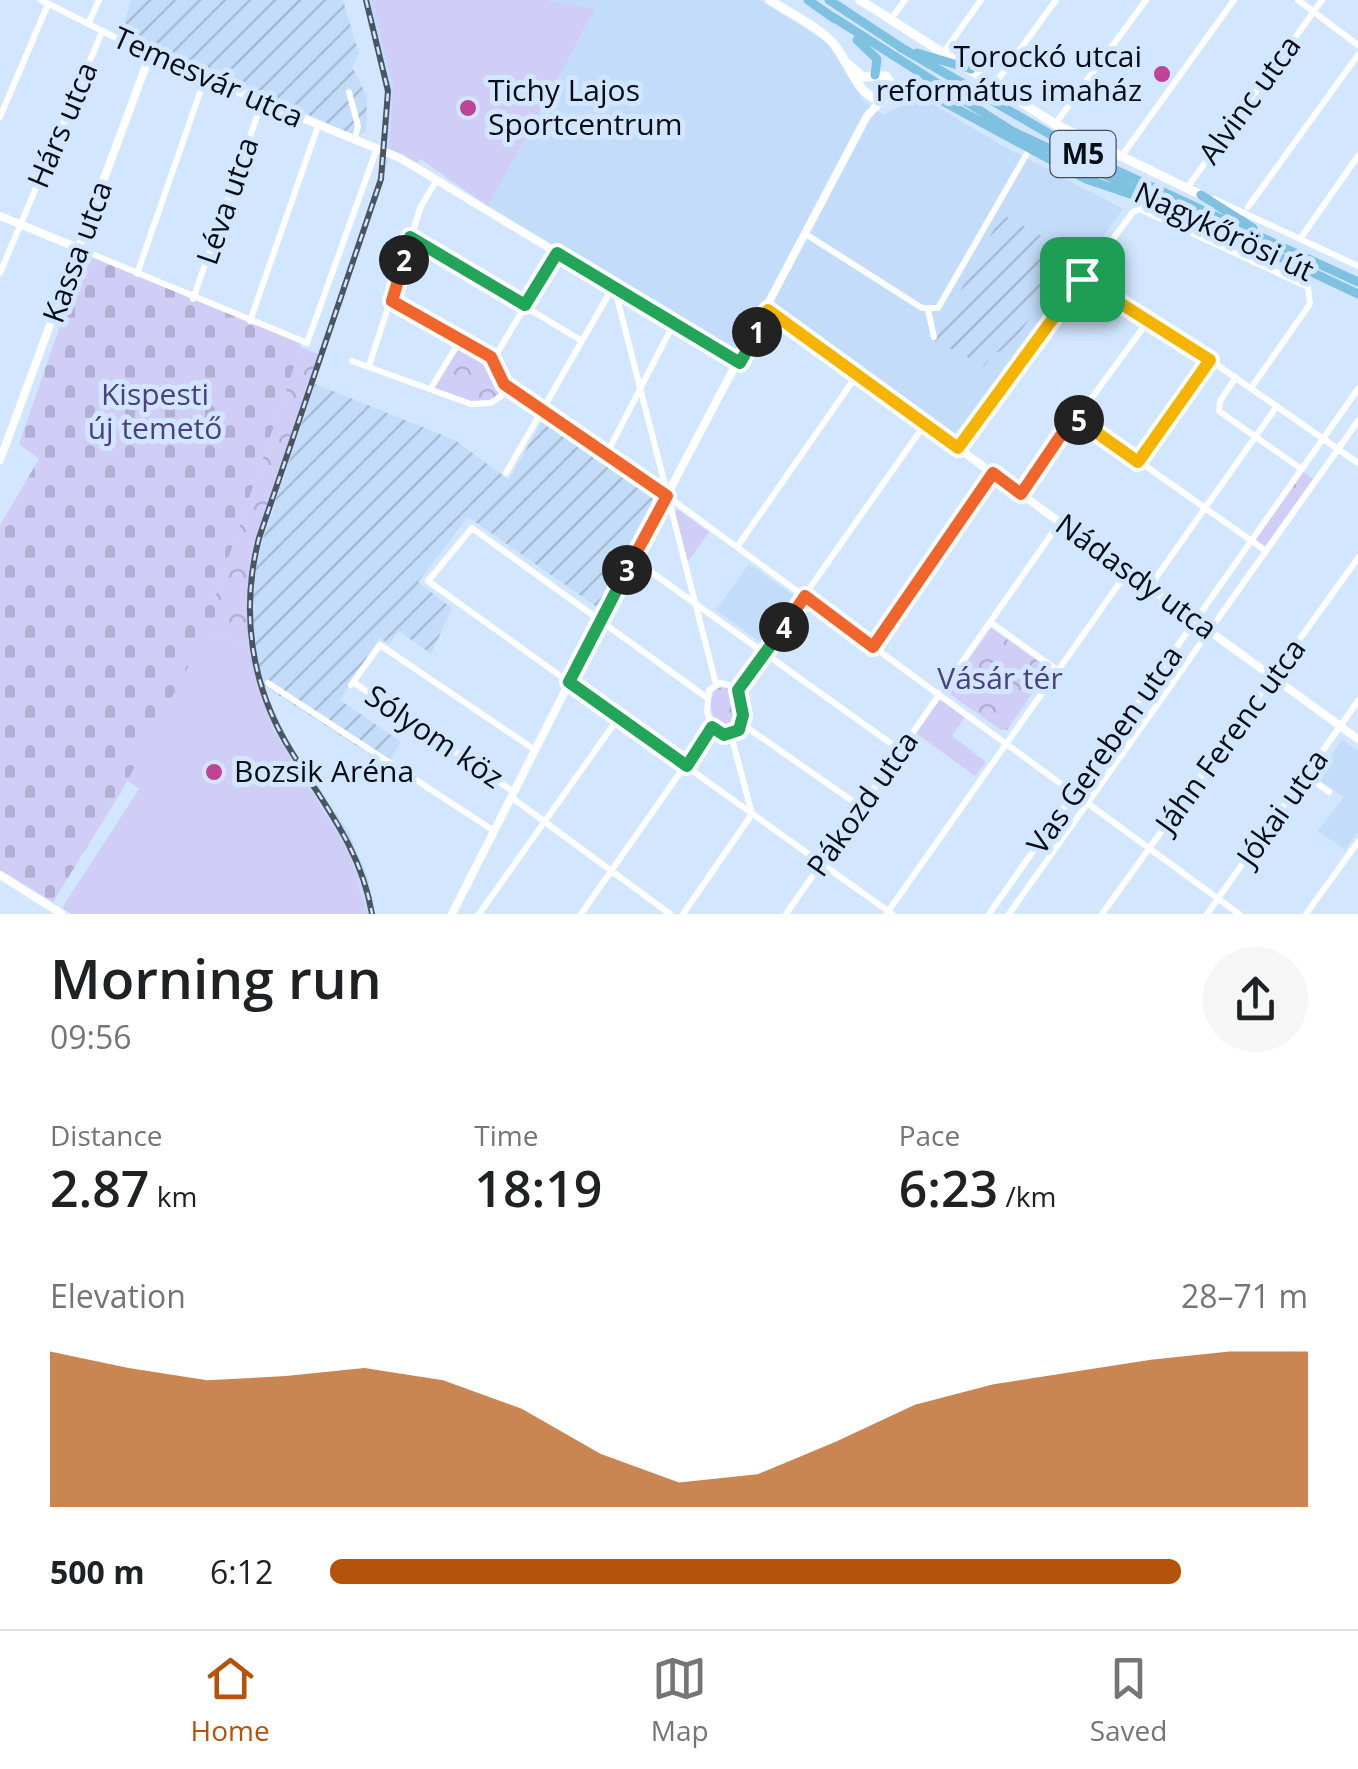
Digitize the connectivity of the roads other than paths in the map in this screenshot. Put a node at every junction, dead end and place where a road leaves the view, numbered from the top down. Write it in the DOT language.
graph roads {
  1 [pos="99,0"];
  2 [pos="770,0"];
  3 [pos="808,0"];
  4 [pos="829,0"];
  5 [pos="860,0"];
  6 [pos="905,0"];
  7 [pos="981,0"];
  8 [pos="1056,0"];
  9 [pos="1146,0"];
  10 [pos="1234,0"];
  11 [pos="1298,0"];
  12 [pos="1322,0"];
  13 [pos="45,2"];
  14 [pos="1314,12"];
  15 [pos="833,17"];
  16 [pos="891,20"];
  17 [pos="88,24"];
  18 [pos="102,32"];
  19 [pos="1358,45"];
  20 [pos="900,47"];
  21 [pos="944,52"];
  22 [pos="1358,55"];
  23 [pos="154,57"];
  24 [pos="846,62"];
  25 [pos="971,70"];
  26 [pos="875,76"];
  27 [pos="205,78"];
  28 [pos="994,85"];
  29 [pos="893,90"];
  30 [pos="349,92"];
  31 [pos="869,95"];
  32 [pos="262,102"];
  33 [pos="881,102"];
  34 [pos="867,116"];
  35 [pos="0,118"];
  36 [pos="1055,124"];
  37 [pos="318,126"];
  38 [pos="353,142"];
  39 [pos="1029,150"];
  40 [pos="376,152"];
  41 [pos="1358,156"];
  42 [pos="1121,158"];
  43 [pos="437,180"];
  44 [pos="1187,188"];
  45 [pos="1201,195"];
  46 [pos="1155,200"];
  47 [pos="1248,207"];
  48 [pos="0,216"];
  49 [pos="21,224"];
  50 [pos="804,234"];
  51 [pos="410,237"];
  52 [pos="1300,238"];
  53 [pos="1276,243"];
  54 [pos="80,249"];
  55 [pos="557,253"];
  56 [pos="1358,254"];
  57 [pos="1355,264"];
  58 [pos="0,274"];
  59 [pos="136,274"];
  60 [pos="1082,279"];
  61 [pos="1358,282"];
  62 [pos="614,286"];
  63 [pos="1358,294"];
  64 [pos="194,299"];
  65 [pos="392,301"];
  66 [pos="525,305"];
  67 [pos="768,310"];
  68 [pos="928,310"];
  69 [pos="1149,320"];
  70 [pos="250,322"];
  71 [pos="674,323"];
  72 [pos="934,337"];
  73 [pos="461,339"];
  74 [pos="582,341"];
  75 [pos="493,360"];
  76 [pos="1210,360"];
  77 [pos="352,361"];
  78 [pos="740,363"];
  79 [pos="369,366"];
  80 [pos="856,375"];
  81 [pos="1236,377"];
  82 [pos="504,384"];
  83 [pos="431,388"];
  84 [pos="1252,388"];
  85 [pos="1358,389"];
  86 [pos="640,390"];
  87 [pos="1276,406"];
  88 [pos="544,409"];
  89 [pos="1074,416"];
  90 [pos="1358,421"];
  91 [pos="925,424"];
  92 [pos="1254,436"];
  93 [pos="1324,438"];
  94 [pos="3,448"];
  95 [pos="958,448"];
  96 [pos="1339,449"];
  97 [pos="606,455"];
  98 [pos="0,460"];
  99 [pos="1138,462"];
  100 [pos="1358,463"];
  101 [pos="1300,468"];
  102 [pos="506,472"];
  103 [pos="993,473"];
  104 [pos="1021,494"];
  105 [pos="667,496"];
  106 [pos="1204,507"];
  107 [pos="1060,522"];
  108 [pos="1251,539"];
  109 [pos="737,547"];
  110 [pos="1264,549"];
  111 [pos="1358,558"];
  112 [pos="633,559"];
  113 [pos="1128,571"];
  114 [pos="1150,586"];
  115 [pos="805,596"];
  116 [pos="695,604"];
  117 [pos="601,620"];
  118 [pos="1196,620"];
  119 [pos="990,622"];
  120 [pos="1208,630"];
  121 [pos="873,647"];
  122 [pos="765,652"];
  123 [pos="1057,670"];
  124 [pos="1274,678"];
  125 [pos="569,682"];
  126 [pos="268,683"];
  127 [pos="716,684"];
  128 [pos="738,690"];
  129 [pos="939,693"];
  130 [pos="706,697"];
  131 [pos="1358,701"];
  132 [pos="618,717"];
  133 [pos="742,724"];
  134 [pos="1340,726"];
  135 [pos="712,727"];
  136 [pos="731,735"];
  137 [pos="1358,739"];
  138 [pos="1005,742"];
  139 [pos="535,750"];
  140 [pos="900,750"];
  141 [pos="687,766"];
  142 [pos="1307,776"];
  143 [pos="1076,792"];
  144 [pos="1330,792"];
  145 [pos="512,794"];
  146 [pos="1087,802"];
  147 [pos="861,808"];
  148 [pos="752,814"];
  149 [pos="544,821"];
  150 [pos="494,832"];
  151 [pos="1358,842"];
  152 [pos="1151,848"];
  153 [pos="821,863"];
  154 [pos="612,870"];
  155 [pos="0,875"];
  156 [pos="1218,899"];
  157 [pos="49,910"];
  158 [pos="889,913"];
  159 [pos="62,914"];
  160 [pos="452,914"];
  161 [pos="479,914"];
  162 [pos="581,914"];
  163 [pos="670,914"];
  164 [pos="683,914"];
  165 [pos="786,914"];
  166 [pos="989,914"];
  167 [pos="1009,914"];
  168 [pos="1102,914"];
  169 [pos="1207,914"];
  170 [pos="1239,914"];
  171 [pos="1306,914"];
  1 -- 17 [label="street"];
  2 -- 24 [label="main road"];
  3 -- 15 [label="main road, M5"];
  4 -- 20 [label="main road, M5"];
  5 -- 16 [label="main road, Nagykőrösi út"];
  6 -- 16 [label="street"];
  7 -- 21 [label="street"];
  8 -- 28 [label="street"];
  9 -- 36 [label="street"];
  10 -- 42 [label="street"];
  11 -- 14 [label="street"];
  12 -- 14 [label="street, Alvinc utca"];
  13 -- 17 [label="street, Temesvár utca"];
  13 -- 35 [label="street"];
  14 -- 19 [label="street"];
  14 -- 44 [label="street, Alvinc utca"];
  15 -- 26 [label="main road"];
  15 -- 46 [label="main road, Nagykőrösi út / M5"];
  16 -- 21 [label="main road, Nagykőrösi út"];
  17 -- 18 [label="street, Temesvár utca"];
  18 -- 23 [label="street, Temesvár utca"];
  18 -- 49 [label="street, Hárs utca"];
  20 -- 25 [label="main road"];
  20 -- 53 [label="main road, Nagykőrösi út / M5"];
  21 -- 25 [label="main road, Nagykőrösi út"];
  22 -- 47 [label="street"];
  23 -- 27 [label="street, Temesvár utca"];
  23 -- 54 [label="street, Kassa utca"];
  24 -- 26 [label="main road"];
  24 -- 31 [label="main road"];
  25 -- 28 [label="main road, Nagykőrösi út"];
  26 -- 29 [label="main road"];
  26 -- 31 [label="main road"];
  27 -- 32 [label="street, Temesvár utca"];
  27 -- 59 [label="street"];
  28 -- 36 [label="main road, Nagykőrösi út"];
  29 -- 33 [label="main road"];
  29 -- 39 [label="main road"];
  30 -- 38 [label="street"];
  31 -- 33 [label="main road"];
  31 -- 34 [label="street"];
  32 -- 37 [label="street, Temesvár utca"];
  32 -- 64 [label="street, Léva utca"];
  33 -- 34 [label="street"];
  34 -- 50 [label="street"];
  36 -- 42 [label="main road, Nagykőrösi út"];
  37 -- 38 [label="street, Temesvár utca"];
  37 -- 70 [label="street"];
  38 -- 40 [label="street, Temesvár utca"];
  39 -- 46 [label="main road"];
  39 -- 68 [label="street"];
  40 -- 43 [label="street, Temesvár utca"];
  40 -- 70 [label="street"];
  41 -- 52 [label="street"];
  42 -- 44 [label="main road, Nagykőrösi út"];
  43 -- 51 [label="street"];
  43 -- 55 [label="street, Temesvár utca"];
  44 -- 45 [label="main road, Nagykőrösi út"];
  45 -- 52 [label="street, Nagykőrösi út"];
  45 -- 53 [label="main road"];
  46 -- 63 [label="main road, Nagykőrösi út / M5"];
  48 -- 49 [label="street"];
  49 -- 54 [label="street"];
  49 -- 58 [label="street, Hárs utca"];
  50 -- 67 [label="street"];
  50 -- 68 [label="street"];
  51 -- 65 [label="street"];
  51 -- 66 [label="street"];
  52 -- 57 [label="street, Nagykőrösi út"];
  53 -- 61 [label="main road, Nagykőrösi út / M5"];
  54 -- 59 [label="street"];
  54 -- 94 [label="street, Kassa utca"];
  55 -- 62 [label="street, Temesvár utca"];
  55 -- 66 [label="street"];
  56 -- 57 [label="street"];
  59 -- 64 [label="street"];
  60 -- 69 [label="street"];
  60 -- 84 [label="street, Nagykőrösi út"];
  60 -- 95 [label="street"];
  62 -- 71 [label="street, Temesvár utca"];
  62 -- 74 [label="street"];
  62 -- 86 [label="street"];
  64 -- 70 [label="street"];
  65 -- 73 [label="street"];
  65 -- 79 [label="street"];
  66 -- 74 [label="street"];
  66 -- 75 [label="street"];
  67 -- 78 [label="street"];
  67 -- 80 [label="street, Nádasdy utca"];
  68 -- 72 [label="street"];
  69 -- 76 [label="street"];
  69 -- 89 [label="street"];
  71 -- 78 [label="street, Temesvár utca"];
  71 -- 86 [label="street"];
  73 -- 75 [label="street"];
  73 -- 83 [label="street"];
  74 -- 88 [label="street"];
  75 -- 82 [label="street"];
  76 -- 81 [label="street"];
  76 -- 99 [label="street"];
  77 -- 79 [label="street"];
  78 -- 105 [label="street"];
  79 -- 83 [label="street"];
  80 -- 91 [label="street, Nádasdy utca"];
  80 -- 109 [label="street"];
  81 -- 84 [label="street"];
  81 -- 92 [label="street"];
  82 -- 83 [label="street"];
  82 -- 88 [label="street"];
  84 -- 87 [label="street"];
  85 -- 93 [label="street, Vas Gereben utca"];
  86 -- 97 [label="street"];
  86 -- 105 [label="street"];
  87 -- 92 [label="street"];
  87 -- 93 [label="street"];
  88 -- 97 [label="street"];
  88 -- 102 [label="street"];
  89 -- 99 [label="street"];
  89 -- 104 [label="street"];
  90 -- 96 [label="street, Vas Gereben utca"];
  91 -- 95 [label="street, Nádasdy utca"];
  91 -- 115 [label="street"];
  92 -- 101 [label="street"];
  92 -- 106 [label="street"];
  93 -- 96 [label="street"];
  93 -- 101 [label="street, Vas Gereben utca"];
  94 -- 98 [label="street, Kassa utca"];
  95 -- 103 [label="street, Nádasdy utca"];
  96 -- 100 [label="street"];
  96 -- 110 [label="street, Vas Gereben utca"];
  97 -- 105 [label="street"];
  99 -- 106 [label="street"];
  101 -- 108 [label="street, Vas Gereben utca"];
  103 -- 104 [label="street, Nádasdy utca"];
  103 -- 121 [label="street"];
  104 -- 107 [label="street, Nádasdy utca"];
  105 -- 109 [label="street"];
  105 -- 112 [label="street"];
  105 -- 116 [label="street"];
  106 -- 108 [label="street"];
  106 -- 114 [label="street"];
  107 -- 113 [label="street, Nádasdy utca"];
  107 -- 119 [label="street"];
  108 -- 110 [label="street"];
  108 -- 118 [label="street, Vas Gereben utca"];
  109 -- 115 [label="street"];
  110 -- 120 [label="street, Vas Gereben utca"];
  111 -- 124 [label="street, Jáhn Ferenc utca"];
  112 -- 116 [label="street"];
  112 -- 117 [label="street"];
  113 -- 114 [label="street, Nádasdy utca"];
  113 -- 123 [label="street"];
  114 -- 118 [label="street, Nádasdy utca"];
  115 -- 121 [label="street"];
  115 -- 122 [label="street"];
  116 -- 122 [label="street"];
  116 -- 127 [label="street"];
  117 -- 125 [label="street"];
  117 -- 125 [label="street"];
  117 -- 130 [label="street"];
  118 -- 120 [label="street, Nádasdy utca"];
  118 -- 143 [label="street, Vas Gereben utca"];
  119 -- 123 [label="street"];
  119 -- 129 [label="street"];
  120 -- 124 [label="street, Nádasdy utca"];
  120 -- 146 [label="street, Vas Gereben utca"];
  121 -- 129 [label="street"];
  122 -- 128 [label="street"];
  122 -- 140 [label="street"];
  123 -- 138 [label="street"];
  124 -- 134 [label="street, Nádasdy utca"];
  124 -- 152 [label="street, Jáhn Ferenc utca"];
  125 -- 132 [label="street"];
  125 -- 139 [label="street"];
  126 -- 150 [label="street"];
  127 -- 128 [label="street"];
  127 -- 130 [label="street"];
  128 -- 133 [label="street"];
  129 -- 138 [label="street"];
  129 -- 140 [label="street, Pákozd utca"];
  130 -- 135 [label="street"];
  131 -- 134 [label="street, Jókai utca"];
  132 -- 141 [label="street"];
  132 -- 149 [label="street"];
  133 -- 136 [label="street"];
  133 -- 147 [label="street"];
  134 -- 137 [label="street, Nádasdy utca"];
  134 -- 142 [label="street, Jókai utca"];
  135 -- 136 [label="street"];
  135 -- 141 [label="street"];
  136 -- 148 [label="street"];
  138 -- 143 [label="street"];
  138 -- 158 [label="street"];
  139 -- 145 [label="street"];
  139 -- 145 [label="street, Sólyom köz"];
  140 -- 147 [label="street, Pákozd utca"];
  141 -- 148 [label="street"];
  141 -- 154 [label="street"];
  142 -- 144 [label="street"];
  142 -- 156 [label="street, Jókai utca"];
  143 -- 146 [label="street"];
  143 -- 166 [label="street, Vas Gereben utca"];
  145 -- 149 [label="street, Sólyom köz"];
  145 -- 150 [label="street"];
  146 -- 152 [label="street"];
  146 -- 167 [label="street, Vas Gereben utca"];
  147 -- 153 [label="street, Pákozd utca"];
  148 -- 153 [label="street"];
  148 -- 164 [label="street"];
  149 -- 154 [label="street, Sólyom köz"];
  149 -- 161 [label="street"];
  150 -- 160 [label="street"];
  151 -- 171 [label="street"];
  152 -- 156 [label="street"];
  152 -- 168 [label="street, Jáhn Ferenc utca"];
  153 -- 158 [label="street"];
  153 -- 165 [label="street, Pákozd utca"];
  154 -- 162 [label="street"];
  154 -- 163 [label="street, Sólyom köz"];
  155 -- 157 [label="street"];
  156 -- 169 [label="street, Jókai utca"];
  156 -- 170 [label="street"];
  157 -- 159 [label="street"];
}
